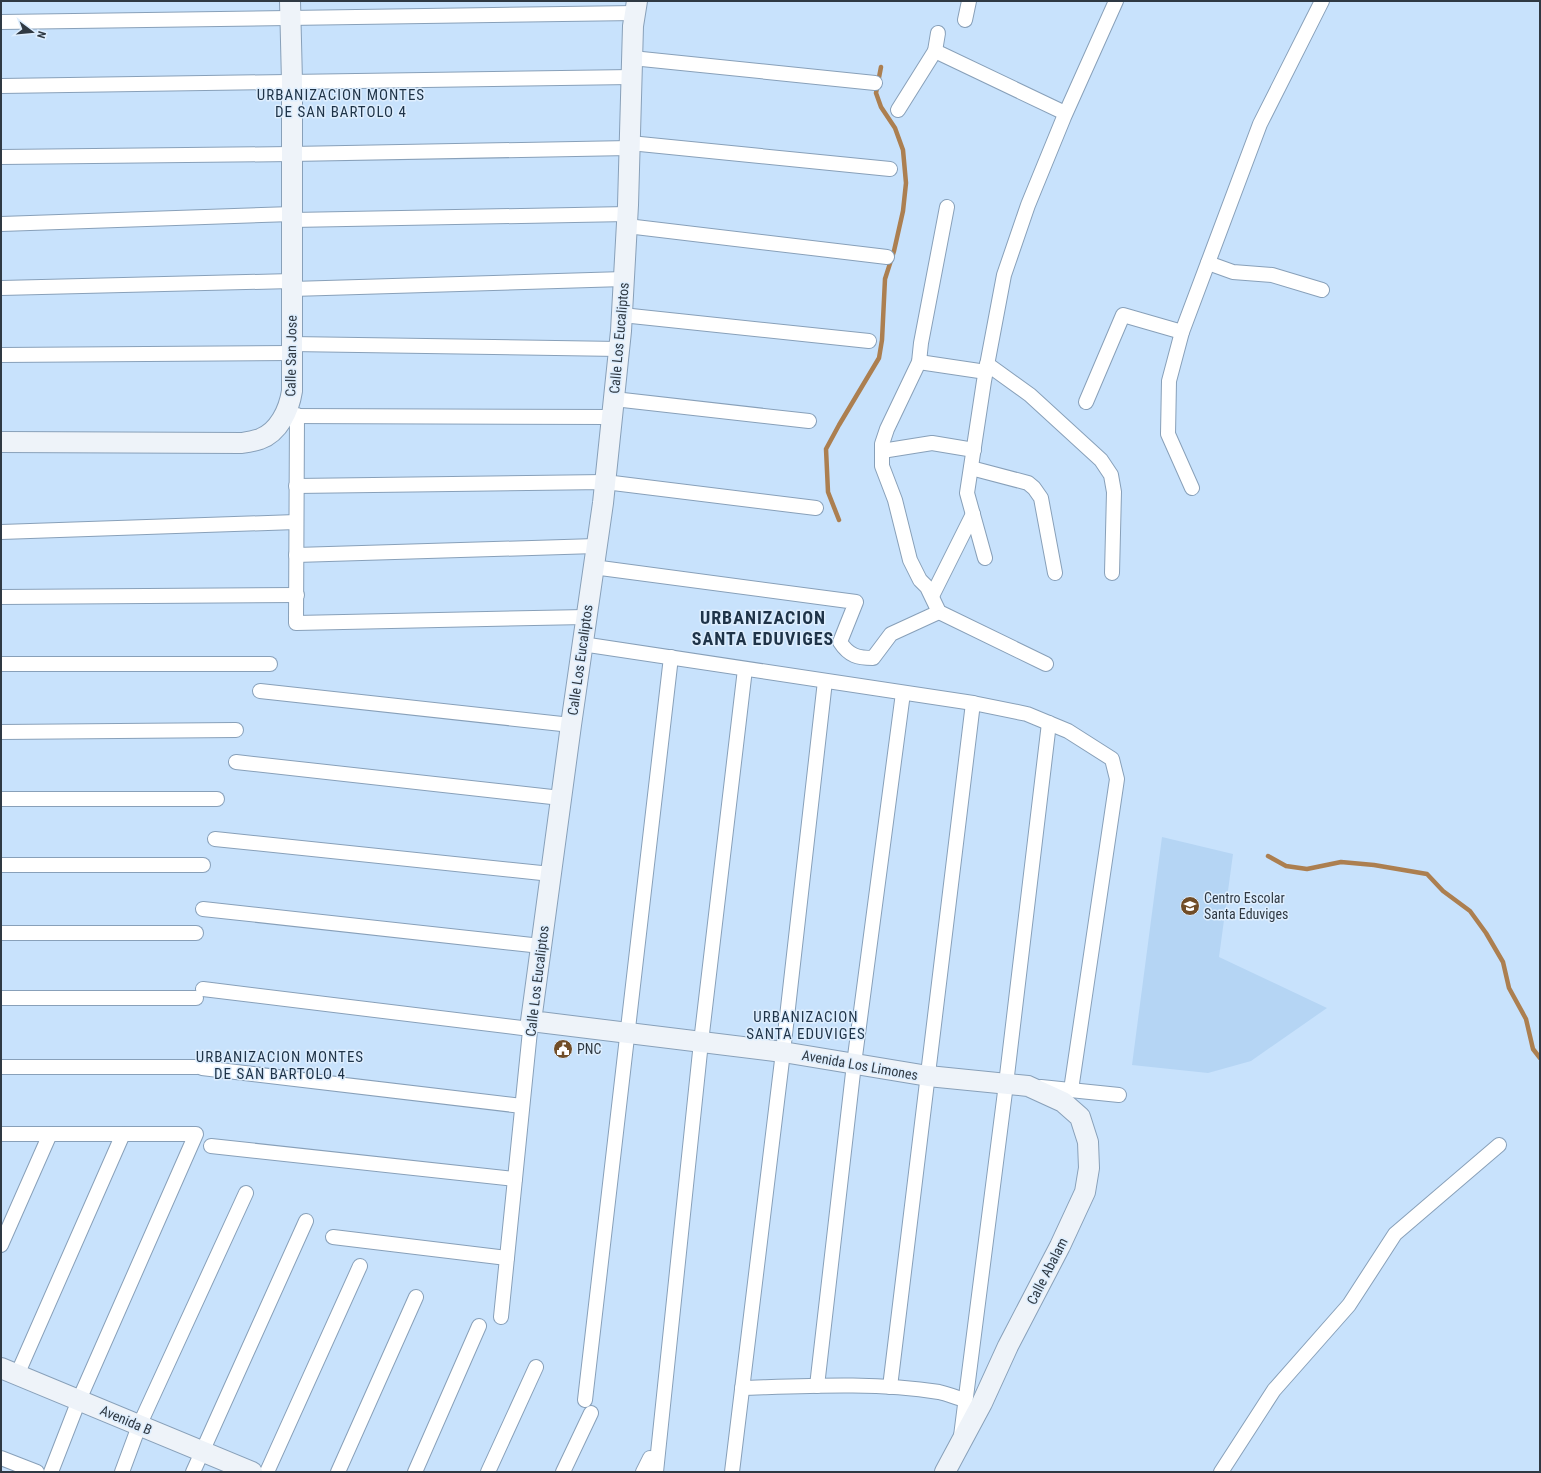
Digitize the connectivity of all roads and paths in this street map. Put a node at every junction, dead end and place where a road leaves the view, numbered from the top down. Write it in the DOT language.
graph roads {
  1 [pos="969,1"];
  2 [pos="1116,1"];
  3 [pos="1322,1"];
  4 [pos="636,7"];
  5 [pos="290,9"];
  6 [pos="965,20"];
  7 [pos="1,22"];
  8 [pos="938,33"];
  9 [pos="935,51"];
  10 [pos="632,67"];
  11 [pos="292,82"];
  12 [pos="875,82"];
  13 [pos="1,86"];
  14 [pos="898,110"];
  15 [pos="1065,113"];
  16 [pos="630,145"];
  17 [pos="291,154"];
  18 [pos="1,157"];
  19 [pos="890,170"];
  20 [pos="947,207"];
  21 [pos="292,217"];
  22 [pos="627,220"];
  23 [pos="1,224"];
  24 [pos="887,256"];
  25 [pos="1208,263"];
  26 [pos="624,279"];
  27 [pos="292,285"];
  28 [pos="1,288"];
  29 [pos="1322,290"];
  30 [pos="622,315"];
  31 [pos="1182,332"];
  32 [pos="869,341"];
  33 [pos="292,348"];
  34 [pos="620,348"];
  35 [pos="1,355"];
  36 [pos="919,362"];
  37 [pos="986,368"];
  38 [pos="1086,402"];
  39 [pos="613,408"];
  40 [pos="291,416"];
  41 [pos="809,421"];
  42 [pos="1,442"];
  43 [pos="974,450"];
  44 [pos="882,451"];
  45 [pos="971,468"];
  46 [pos="605,482"];
  47 [pos="296,486"];
  48 [pos="1192,488"];
  49 [pos="816,508"];
  50 [pos="973,514"];
  51 [pos="296,522"];
  52 [pos="1,532"];
  53 [pos="596,546"];
  54 [pos="296,555"];
  55 [pos="985,558"];
  56 [pos="593,567"];
  57 [pos="1055,573"];
  58 [pos="1112,573"];
  59 [pos="296,595"];
  60 [pos="932,596"];
  61 [pos="1,597"];
  62 [pos="939,612"];
  63 [pos="586,617"];
  64 [pos="582,644"];
  65 [pos="671,657"];
  66 [pos="1,664"];
  67 [pos="270,664"];
  68 [pos="1046,664"];
  69 [pos="745,668"];
  70 [pos="825,681"];
  71 [pos="260,691"];
  72 [pos="903,693"];
  73 [pos="973,703"];
  74 [pos="1049,723"];
  75 [pos="571,725"];
  76 [pos="236,730"];
  77 [pos="1,732"];
  78 [pos="236,762"];
  79 [pos="561,798"];
  80 [pos="1,799"];
  81 [pos="217,799"];
  82 [pos="215,839"];
  83 [pos="2,865"];
  84 [pos="203,865"];
  85 [pos="551,874"];
  86 [pos="203,909"];
  87 [pos="1,933"];
  88 [pos="196,933"];
  89 [pos="541,946"];
  90 [pos="1,998"];
  91 [pos="531,1025"];
  92 [pos="628,1033"];
  93 [pos="702,1042"];
  94 [pos="783,1052"];
  95 [pos="854,1064"];
  96 [pos="1,1067"];
  97 [pos="928,1076"];
  98 [pos="1006,1084"];
  99 [pos="1028,1086"];
  100 [pos="1071,1090"];
  101 [pos="1119,1095"];
  102 [pos="522,1106"];
  103 [pos="1,1134"];
  104 [pos="50,1134"];
  105 [pos="123,1134"];
  106 [pos="1499,1145"];
  107 [pos="211,1146"];
  108 [pos="515,1179"];
  109 [pos="246,1193"];
  110 [pos="306,1221"];
  111 [pos="333,1237"];
  112 [pos="1,1245"];
  113 [pos="507,1258"];
  114 [pos="360,1266"];
  115 [pos="416,1297"];
  116 [pos="500,1317"];
  117 [pos="479,1326"];
  118 [pos="536,1367"];
  119 [pos="9,1372"];
  120 [pos="817,1386"];
  121 [pos="890,1387"];
  122 [pos="742,1388"];
  123 [pos="79,1400"];
  124 [pos="965,1400"];
  125 [pos="140,1426"];
  126 [pos="960,1444"];
  127 [pos="202,1451"];
  128 [pos="1,1458"];
  129 [pos="650,1458"];
  130 [pos="37,1472"];
  131 [pos="51,1472"];
  132 [pos="122,1472"];
  133 [pos="193,1472"];
  134 [pos="252,1472"];
  135 [pos="267,1472"];
  136 [pos="338,1472"];
  137 [pos="415,1472"];
  138 [pos="488,1472"];
  139 [pos="563,1472"];
  140 [pos="643,1472"];
  141 [pos="656,1472"];
  142 [pos="732,1472"];
  143 [pos="945,1472"];
  144 [pos="1221,1472"];
  1 -- 6 [label="street"];
  2 -- 15 [label="street"];
  3 -- 25 [label="street"];
  4 -- 5 [label="street"];
  4 -- 10 [label="street, Calle Los Eucaliptos"];
  5 -- 7 [label="street"];
  5 -- 11 [label="street, Calle San Jose"];
  8 -- 9 [label="street"];
  9 -- 14 [label="street"];
  9 -- 15 [label="street"];
  10 -- 11 [label="street"];
  10 -- 12 [label="street"];
  10 -- 16 [label="street, Calle Los Eucaliptos"];
  11 -- 13 [label="street"];
  11 -- 17 [label="street, Calle San Jose"];
  15 -- 37 [label="street"];
  16 -- 17 [label="street"];
  16 -- 19 [label="street"];
  16 -- 22 [label="street, Calle Los Eucaliptos"];
  17 -- 18 [label="street"];
  17 -- 21 [label="street, Calle San Jose"];
  20 -- 36 [label="street"];
  21 -- 22 [label="street"];
  21 -- 23 [label="street"];
  21 -- 27 [label="street, Calle San Jose"];
  22 -- 24 [label="street"];
  22 -- 26 [label="street, Calle Los Eucaliptos"];
  25 -- 29 [label="street"];
  25 -- 31 [label="street"];
  26 -- 27 [label="street"];
  26 -- 30 [label="street, Calle Los Eucaliptos"];
  27 -- 28 [label="street"];
  27 -- 33 [label="street, Calle San Jose"];
  30 -- 32 [label="street"];
  30 -- 34 [label="street, Calle Los Eucaliptos"];
  31 -- 38 [label="street"];
  31 -- 48 [label="street"];
  33 -- 34 [label="street"];
  33 -- 35 [label="street"];
  33 -- 40 [label="street, Calle San Jose"];
  34 -- 39 [label="street, Calle Los Eucaliptos"];
  36 -- 37 [label="street"];
  36 -- 44 [label="street"];
  37 -- 43 [label="street"];
  37 -- 58 [label="street"];
  39 -- 40 [label="street"];
  39 -- 41 [label="street"];
  39 -- 46 [label="street, Calle Los Eucaliptos"];
  40 -- 42 [label="street, Calle San Jose"];
  40 -- 47 [label="street"];
  43 -- 44 [label="street"];
  43 -- 45 [label="street"];
  44 -- 60 [label="street"];
  45 -- 50 [label="street"];
  45 -- 57 [label="street"];
  46 -- 47 [label="street"];
  46 -- 49 [label="street"];
  46 -- 53 [label="street, Calle Los Eucaliptos"];
  47 -- 51 [label="street"];
  50 -- 55 [label="street"];
  50 -- 60 [label="street"];
  51 -- 52 [label="street"];
  51 -- 54 [label="street"];
  53 -- 54 [label="street"];
  53 -- 56 [label="street, Calle Los Eucaliptos"];
  54 -- 59 [label="street"];
  56 -- 62 [label="street"];
  56 -- 63 [label="street, Calle Los Eucaliptos"];
  59 -- 61 [label="street"];
  59 -- 63 [label="street"];
  60 -- 62 [label="street"];
  62 -- 68 [label="street"];
  63 -- 64 [label="street, Calle Los Eucaliptos"];
  64 -- 65 [label="street"];
  64 -- 75 [label="street, Calle Los Eucaliptos"];
  65 -- 69 [label="street"];
  65 -- 92 [label="street"];
  66 -- 67 [label="street"];
  69 -- 70 [label="street"];
  69 -- 93 [label="street"];
  70 -- 72 [label="street"];
  70 -- 94 [label="street"];
  71 -- 75 [label="street"];
  72 -- 73 [label="street"];
  72 -- 95 [label="street"];
  73 -- 74 [label="street"];
  73 -- 97 [label="street"];
  74 -- 98 [label="street"];
  74 -- 100 [label="street"];
  75 -- 79 [label="street, Calle Los Eucaliptos"];
  76 -- 77 [label="street"];
  78 -- 79 [label="street"];
  79 -- 85 [label="street, Calle Los Eucaliptos"];
  80 -- 81 [label="street"];
  82 -- 85 [label="street"];
  83 -- 84 [label="street"];
  85 -- 89 [label="street, Calle Los Eucaliptos"];
  86 -- 89 [label="street"];
  87 -- 88 [label="street"];
  89 -- 91 [label="street, Calle Los Eucaliptos"];
  90 -- 91 [label="street"];
  91 -- 92 [label="street, Avenida Los Limones"];
  91 -- 102 [label="street, Calle Los Eucaliptos"];
  92 -- 93 [label="street, Avenida Los Limones"];
  92 -- 139 [label="street"];
  93 -- 94 [label="street, Avenida Los Limones"];
  93 -- 141 [label="street"];
  94 -- 95 [label="street, Avenida Los Limones"];
  94 -- 122 [label="street"];
  95 -- 97 [label="street, Avenida Los Limones"];
  95 -- 120 [label="street"];
  96 -- 102 [label="street"];
  97 -- 98 [label="street, Avenida Los Limones"];
  97 -- 121 [label="street"];
  98 -- 99 [label="street, Avenida Los Limones"];
  98 -- 124 [label="street"];
  99 -- 100 [label="street, Avenida Los Limones"];
  99 -- 126 [label="street, Calle Abalam"];
  100 -- 101 [label="street, Avenida Los Limones"];
  102 -- 108 [label="street, Calle Los Eucaliptos"];
  103 -- 104 [label="street"];
  104 -- 105 [label="street"];
  104 -- 112 [label="street"];
  105 -- 119 [label="street"];
  105 -- 123 [label="street"];
  106 -- 144 [label="street"];
  107 -- 108 [label="street"];
  108 -- 113 [label="street, Calle Los Eucaliptos"];
  109 -- 125 [label="street"];
  110 -- 127 [label="street"];
  111 -- 113 [label="street"];
  113 -- 116 [label="street, Calle Los Eucaliptos"];
  114 -- 135 [label="street"];
  115 -- 136 [label="street"];
  117 -- 137 [label="street"];
  118 -- 138 [label="street"];
  119 -- 123 [label="street, Avenida B"];
  120 -- 121 [label="street"];
  120 -- 122 [label="street"];
  121 -- 124 [label="street"];
  122 -- 142 [label="street"];
  123 -- 125 [label="street, Avenida B"];
  123 -- 131 [label="street"];
  124 -- 126 [label="street"];
  125 -- 127 [label="street, Avenida B"];
  125 -- 132 [label="street"];
  126 -- 143 [label="street, Calle Abalam"];
  127 -- 133 [label="street"];
  127 -- 134 [label="street, Avenida B"];
  128 -- 130 [label="street"];
  129 -- 140 [label="street"];
}
